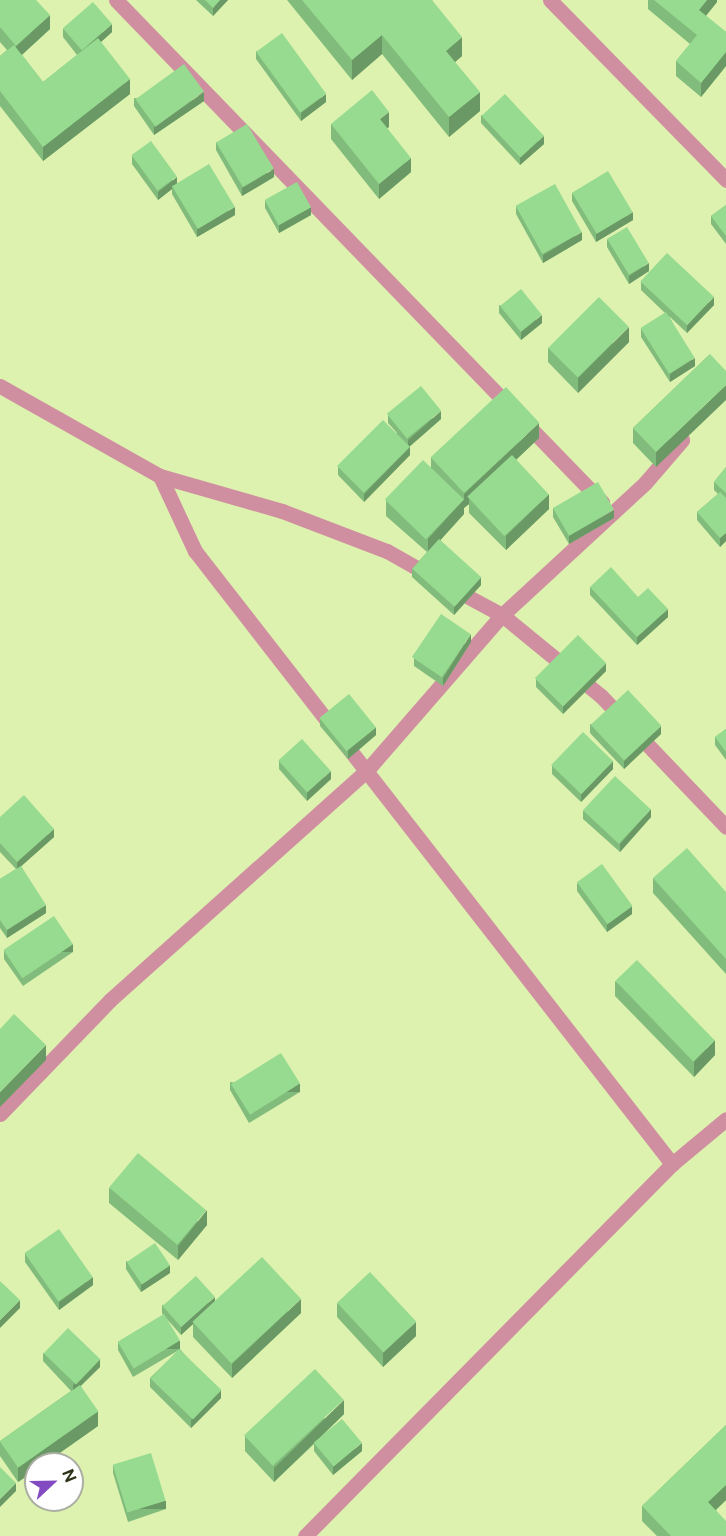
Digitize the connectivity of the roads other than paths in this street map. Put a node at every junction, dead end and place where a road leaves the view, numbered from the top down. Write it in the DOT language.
graph roads {
  1 [pos="116,0"];
  2 [pos="556,2"];
  3 [pos="726,180"];
  4 [pos="0,386"];
  5 [pos="689,430"];
  6 [pos="160,476"];
  7 [pos="612,513"];
  8 [pos="502,615"];
  9 [pos="368,769"];
  10 [pos="726,828"];
  11 [pos="0,1114"];
  12 [pos="726,1119"];
  13 [pos="672,1164"];
  14 [pos="305,1536"];
  1 -- 7 [label="street"];
  2 -- 3 [label="street"];
  4 -- 6 [label="street"];
  5 -- 7 [label="street"];
  6 -- 8 [label="street"];
  6 -- 9 [label="street"];
  7 -- 8 [label="street"];
  8 -- 9 [label="street"];
  8 -- 10 [label="street"];
  9 -- 11 [label="street"];
  9 -- 13 [label="street"];
  12 -- 13 [label="street"];
  13 -- 14 [label="street"];
}
